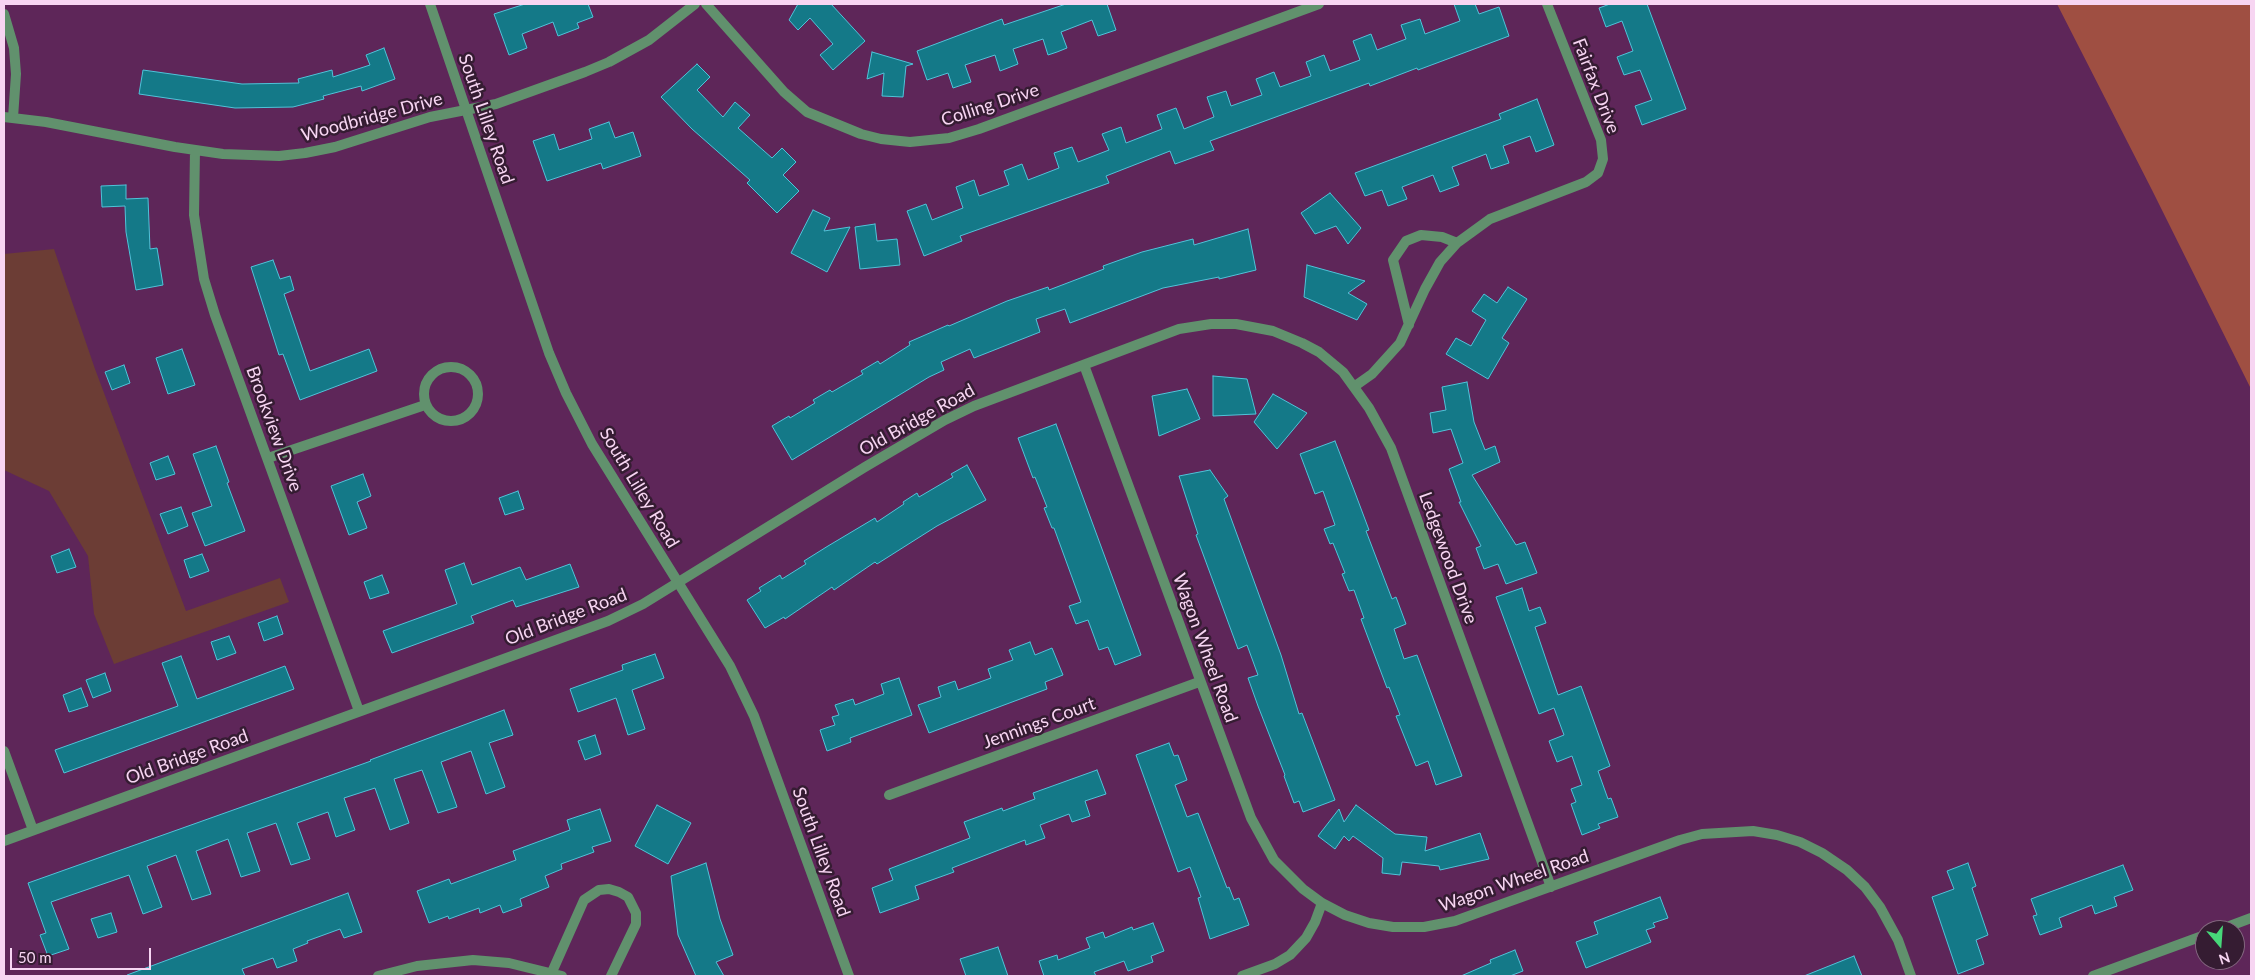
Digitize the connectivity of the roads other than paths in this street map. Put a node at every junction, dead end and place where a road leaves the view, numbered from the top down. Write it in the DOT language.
graph roads {
  1 [pos="430,4"];
  2 [pos="695,4"];
  3 [pos="706,4"];
  4 [pos="1319,4"];
  5 [pos="1547,4"];
  6 [pos="4,14"];
  7 [pos="466,110"];
  8 [pos="8,118"];
  9 [pos="195,150"];
  10 [pos="1457,243"];
  11 [pos="1224,324"];
  12 [pos="1409,325"];
  13 [pos="1084,365"];
  14 [pos="1356,386"];
  15 [pos="425,405"];
  16 [pos="268,458"];
  17 [pos="678,582"];
  18 [pos="1200,682"];
  19 [pos="359,711"];
  20 [pos="4,751"];
  21 [pos="889,795"];
  22 [pos="33,830"];
  23 [pos="4,841"];
  24 [pos="1551,887"];
  25 [pos="1322,903"];
  26 [pos="2195,939"];
  27 [pos="552,972"];
  28 [pos="378,976"];
  29 [pos="562,976"];
  30 [pos="611,976"];
  31 [pos="850,976"];
  32 [pos="1242,976"];
  33 [pos="1911,976"];
  34 [pos="2093,976"];
  1 -- 7 [label="street, South Lilley Road"];
  2 -- 7 [label="street, Woodbridge Drive"];
  3 -- 4 [label="street, Colling Drive"];
  5 -- 10 [label="street, Fairfax Drive"];
  6 -- 8 [label="street"];
  7 -- 9 [label="street, Woodbridge Drive"];
  7 -- 17 [label="street, South Lilley Road"];
  8 -- 9 [label="street, Woodbridge Drive"];
  9 -- 16 [label="street, Brookview Drive"];
  10 -- 12 [label="street, Fairfax Drive"];
  10 -- 12 [label="street"];
  11 -- 13 [label="street, Old Bridge Road"];
  11 -- 14 [label="street, Ledgewood Drive"];
  12 -- 14 [label="street, Fairfax Drive"];
  13 -- 17 [label="street, Old Bridge Road"];
  13 -- 18 [label="street, Wagon Wheel Road"];
  14 -- 24 [label="street, Ledgewood Drive"];
  15 -- 15 [label="street"];
  15 -- 16 [label="street"];
  16 -- 19 [label="street, Brookview Drive"];
  17 -- 19 [label="street, Old Bridge Road"];
  17 -- 31 [label="street, South Lilley Road"];
  18 -- 21 [label="street, Jennings Court"];
  18 -- 25 [label="street, Wagon Wheel Road"];
  19 -- 22 [label="street, Old Bridge Road"];
  20 -- 22 [label="street"];
  22 -- 23 [label="street, Old Bridge Road"];
  24 -- 25 [label="street, Wagon Wheel Road"];
  24 -- 33 [label="street, Wagon Wheel Road"];
  25 -- 32 [label="street"];
  26 -- 34 [label="street"];
  27 -- 28 [label="street"];
  27 -- 29 [label="street"];
  27 -- 30 [label="street"];
}
